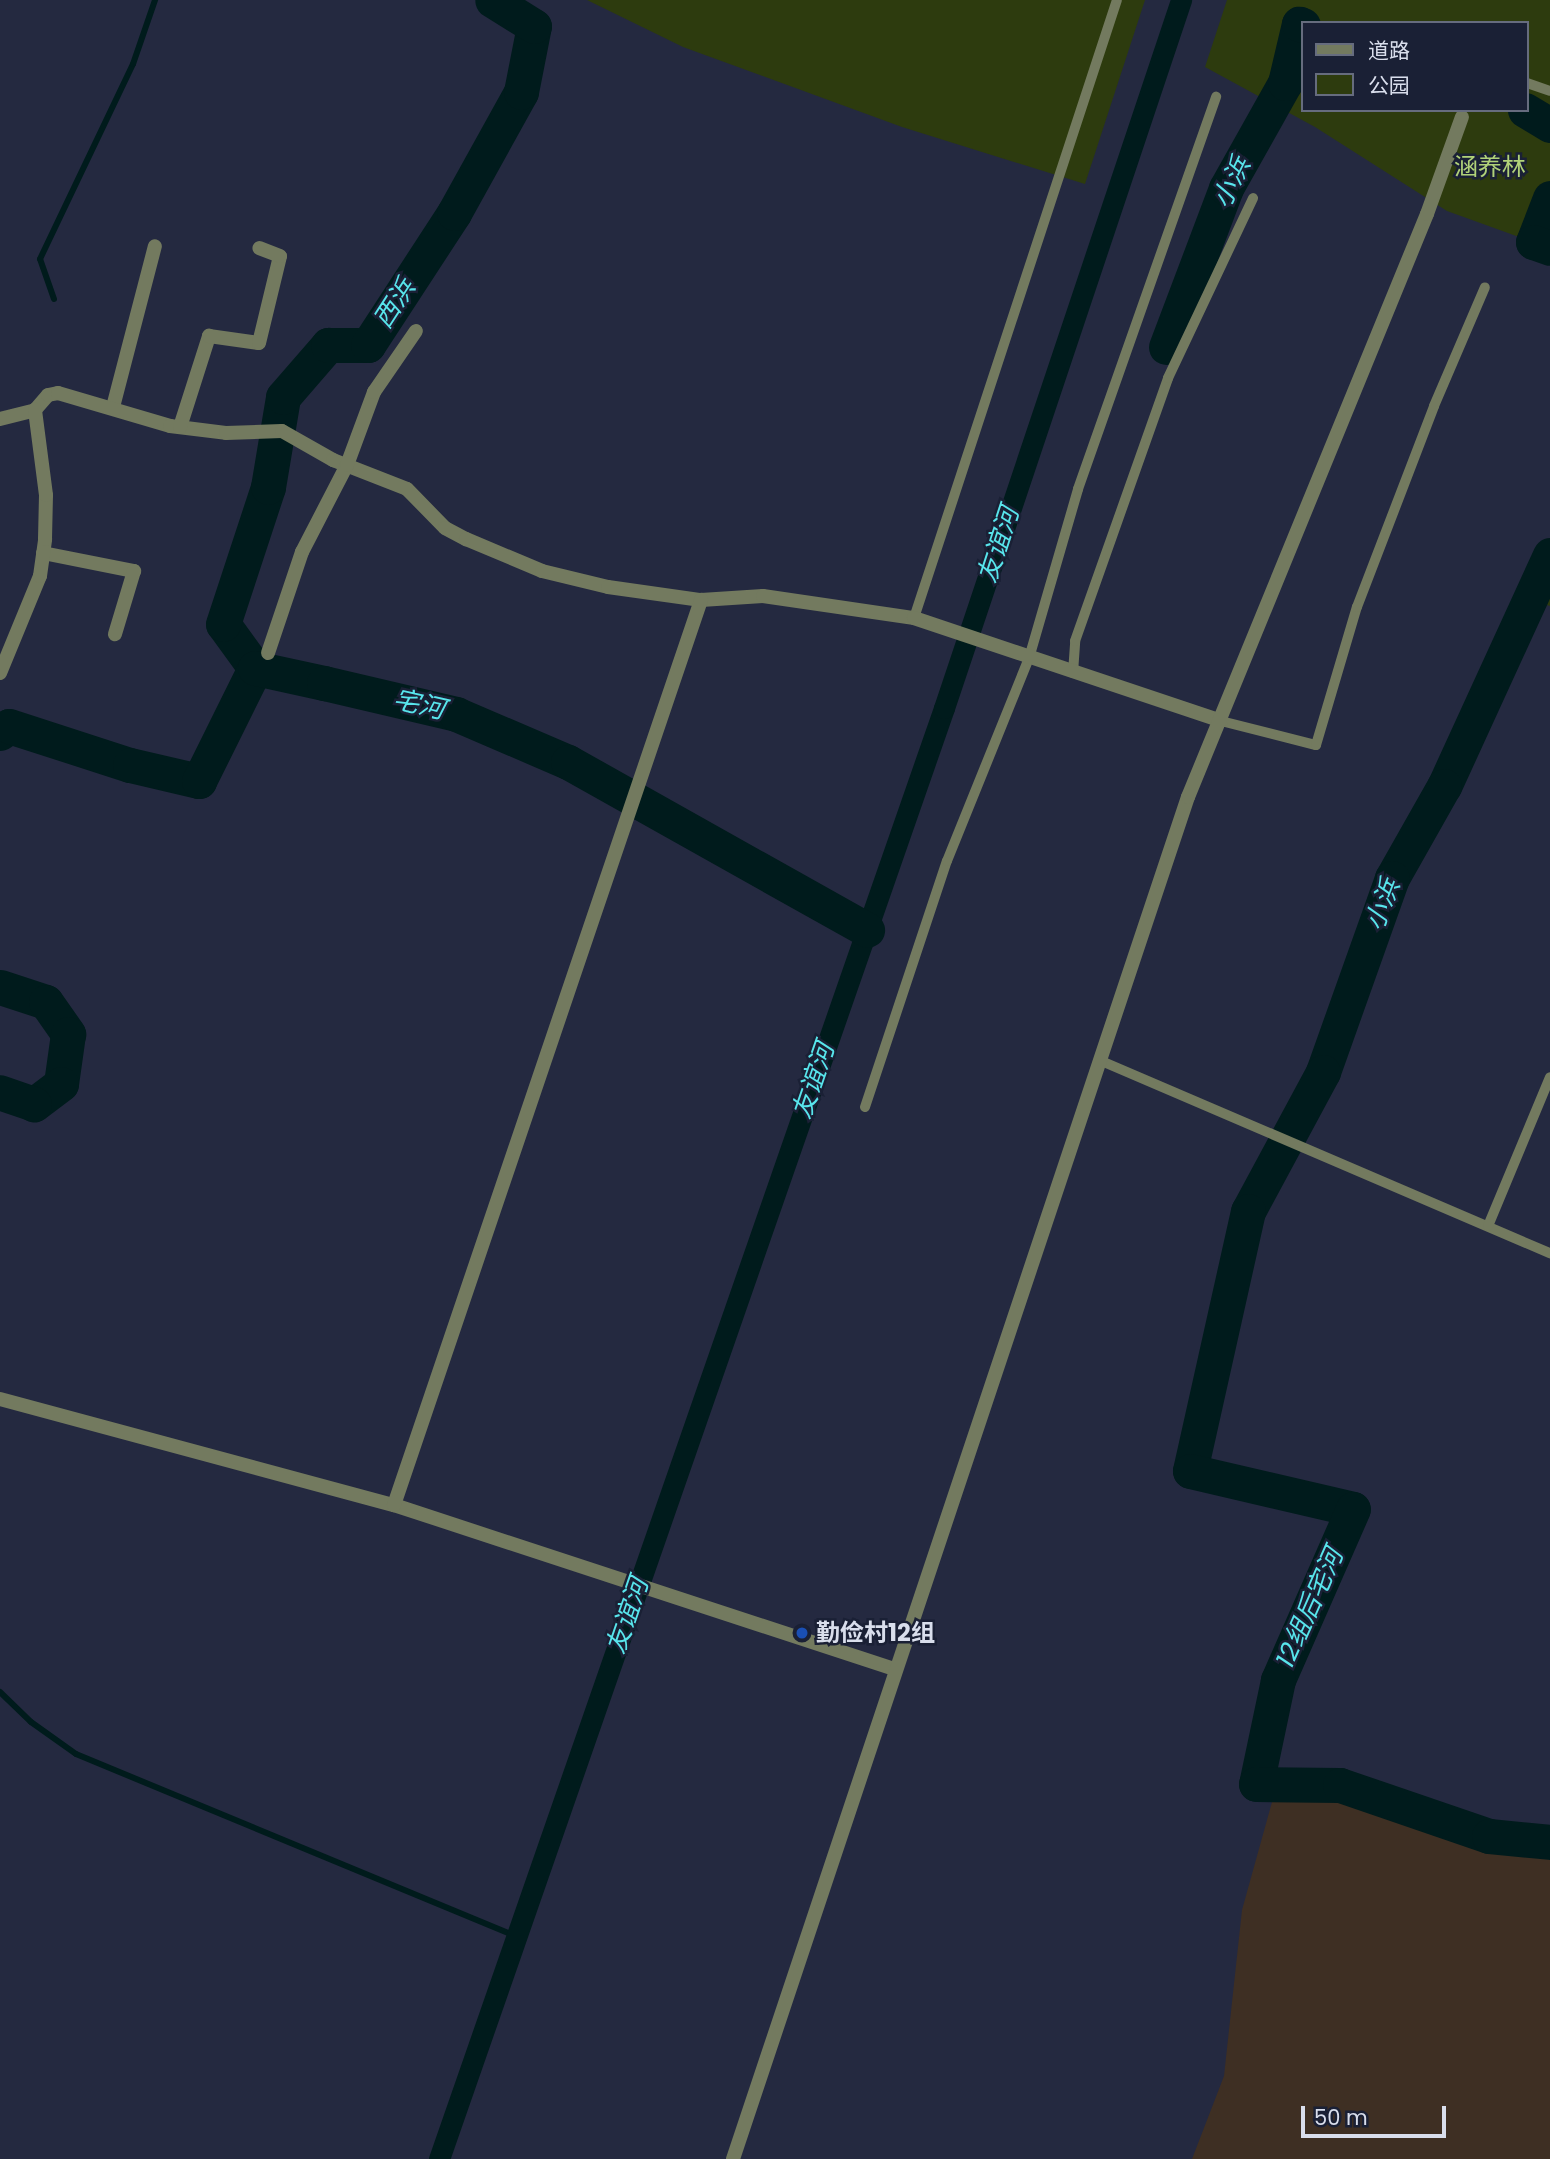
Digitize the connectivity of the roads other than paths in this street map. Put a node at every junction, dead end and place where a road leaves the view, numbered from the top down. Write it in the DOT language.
graph roads {
  1 [pos="1117,0"];
  2 [pos="1529,84"];
  3 [pos="1550,91"];
  4 [pos="1216,97"];
  5 [pos="1464,114"];
  6 [pos="1253,198"];
  7 [pos="155,246"];
  8 [pos="259,248"];
  9 [pos="1485,287"];
  10 [pos="416,331"];
  11 [pos="113,407"];
  12 [pos="35,410"];
  13 [pos="0,419"];
  14 [pos="180,427"];
  15 [pos="347,465"];
  16 [pos="43,553"];
  17 [pos="701,600"];
  18 [pos="914,618"];
  19 [pos="115,634"];
  20 [pos="268,653"];
  21 [pos="1029,658"];
  22 [pos="0,673"];
  23 [pos="1073,673"];
  24 [pos="1221,721"];
  25 [pos="1099,1060"];
  26 [pos="1550,1077"];
  27 [pos="865,1107"];
  28 [pos="1488,1226"];
  29 [pos="1550,1252"];
  30 [pos="0,1399"];
  31 [pos="394,1506"];
  32 [pos="894,1669"];
  33 [pos="733,2159"];
  1 -- 18 [label="lane"];
  2 -- 3 [label="lane"];
  4 -- 21 [label="lane"];
  5 -- 24 [label="street"];
  6 -- 23 [label="lane"];
  7 -- 11 [label="street"];
  8 -- 14 [label="street"];
  9 -- 24 [label="lane"];
  10 -- 15 [label="street"];
  11 -- 12 [label="street"];
  11 -- 14 [label="street"];
  12 -- 13 [label="street"];
  12 -- 16 [label="street"];
  14 -- 15 [label="street"];
  15 -- 17 [label="street"];
  15 -- 20 [label="street"];
  16 -- 19 [label="street"];
  16 -- 22 [label="street"];
  17 -- 18 [label="street"];
  17 -- 31 [label="street"];
  18 -- 21 [label="street"];
  21 -- 23 [label="street"];
  21 -- 27 [label="lane"];
  23 -- 24 [label="street"];
  24 -- 25 [label="street"];
  25 -- 28 [label="lane"];
  25 -- 32 [label="street"];
  26 -- 28 [label="lane"];
  28 -- 29 [label="lane"];
  30 -- 31 [label="street"];
  31 -- 32 [label="street"];
  32 -- 33 [label="street"];
}
